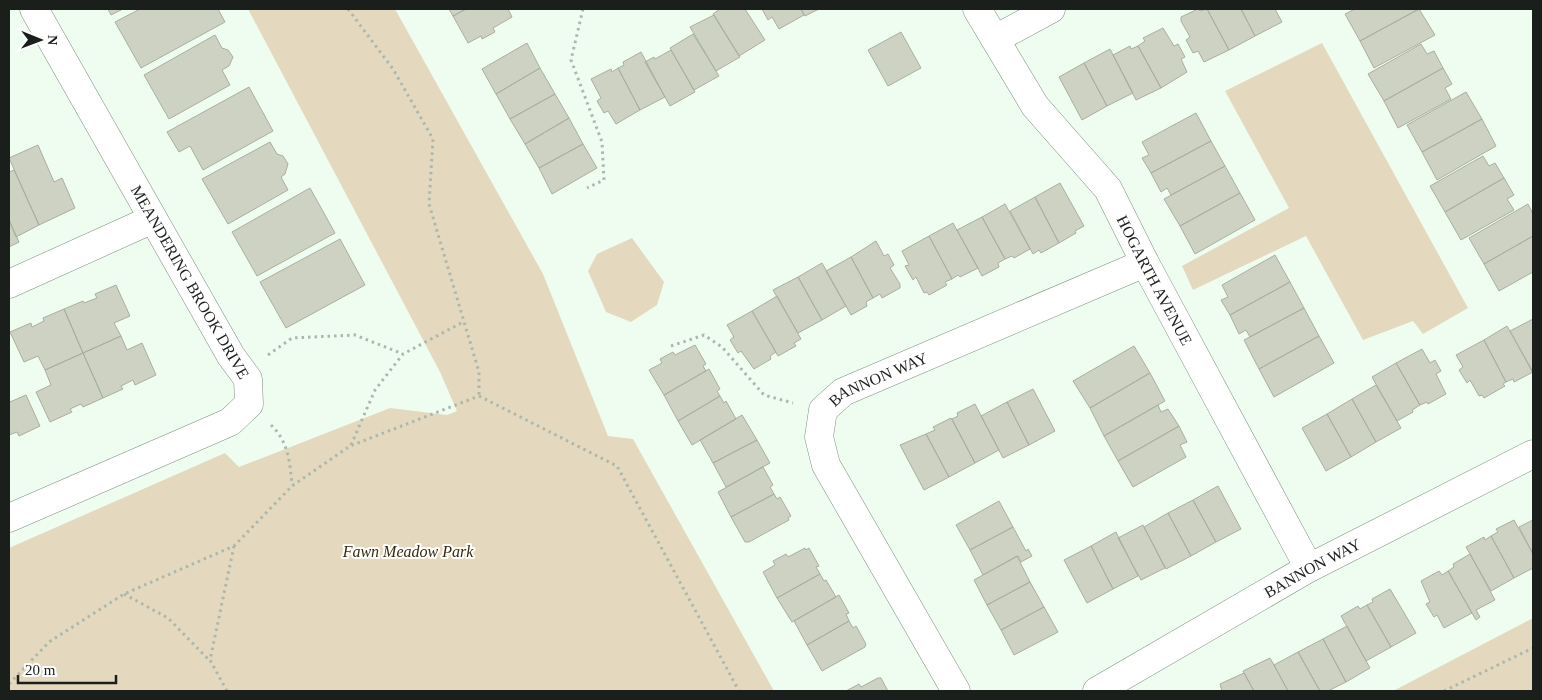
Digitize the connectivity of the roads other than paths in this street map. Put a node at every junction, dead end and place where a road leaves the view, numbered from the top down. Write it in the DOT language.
graph roads {
  1 [pos="34,9"];
  2 [pos="977,9"];
  3 [pos="1051,9"];
  4 [pos="995,39"];
  5 [pos="153,219"];
  6 [pos="1145,263"];
  7 [pos="9,284"];
  8 [pos="1533,454"];
  9 [pos="9,518"];
  10 [pos="1309,568"];
  11 [pos="956,691"];
  12 [pos="1096,691"];
  1 -- 5 [label="street, MEANDERING BROOK DRIVE"];
  2 -- 4 [label="street, HOGARTH AVENUE"];
  3 -- 4 [label="street"];
  4 -- 6 [label="street, HOGARTH AVENUE"];
  5 -- 7 [label="street"];
  5 -- 9 [label="street, MEANDERING BROOK DRIVE"];
  6 -- 10 [label="street, HOGARTH AVENUE"];
  6 -- 11 [label="street, BANNON WAY"];
  8 -- 10 [label="street, BANNON WAY"];
  10 -- 12 [label="street, BANNON WAY"];
}
